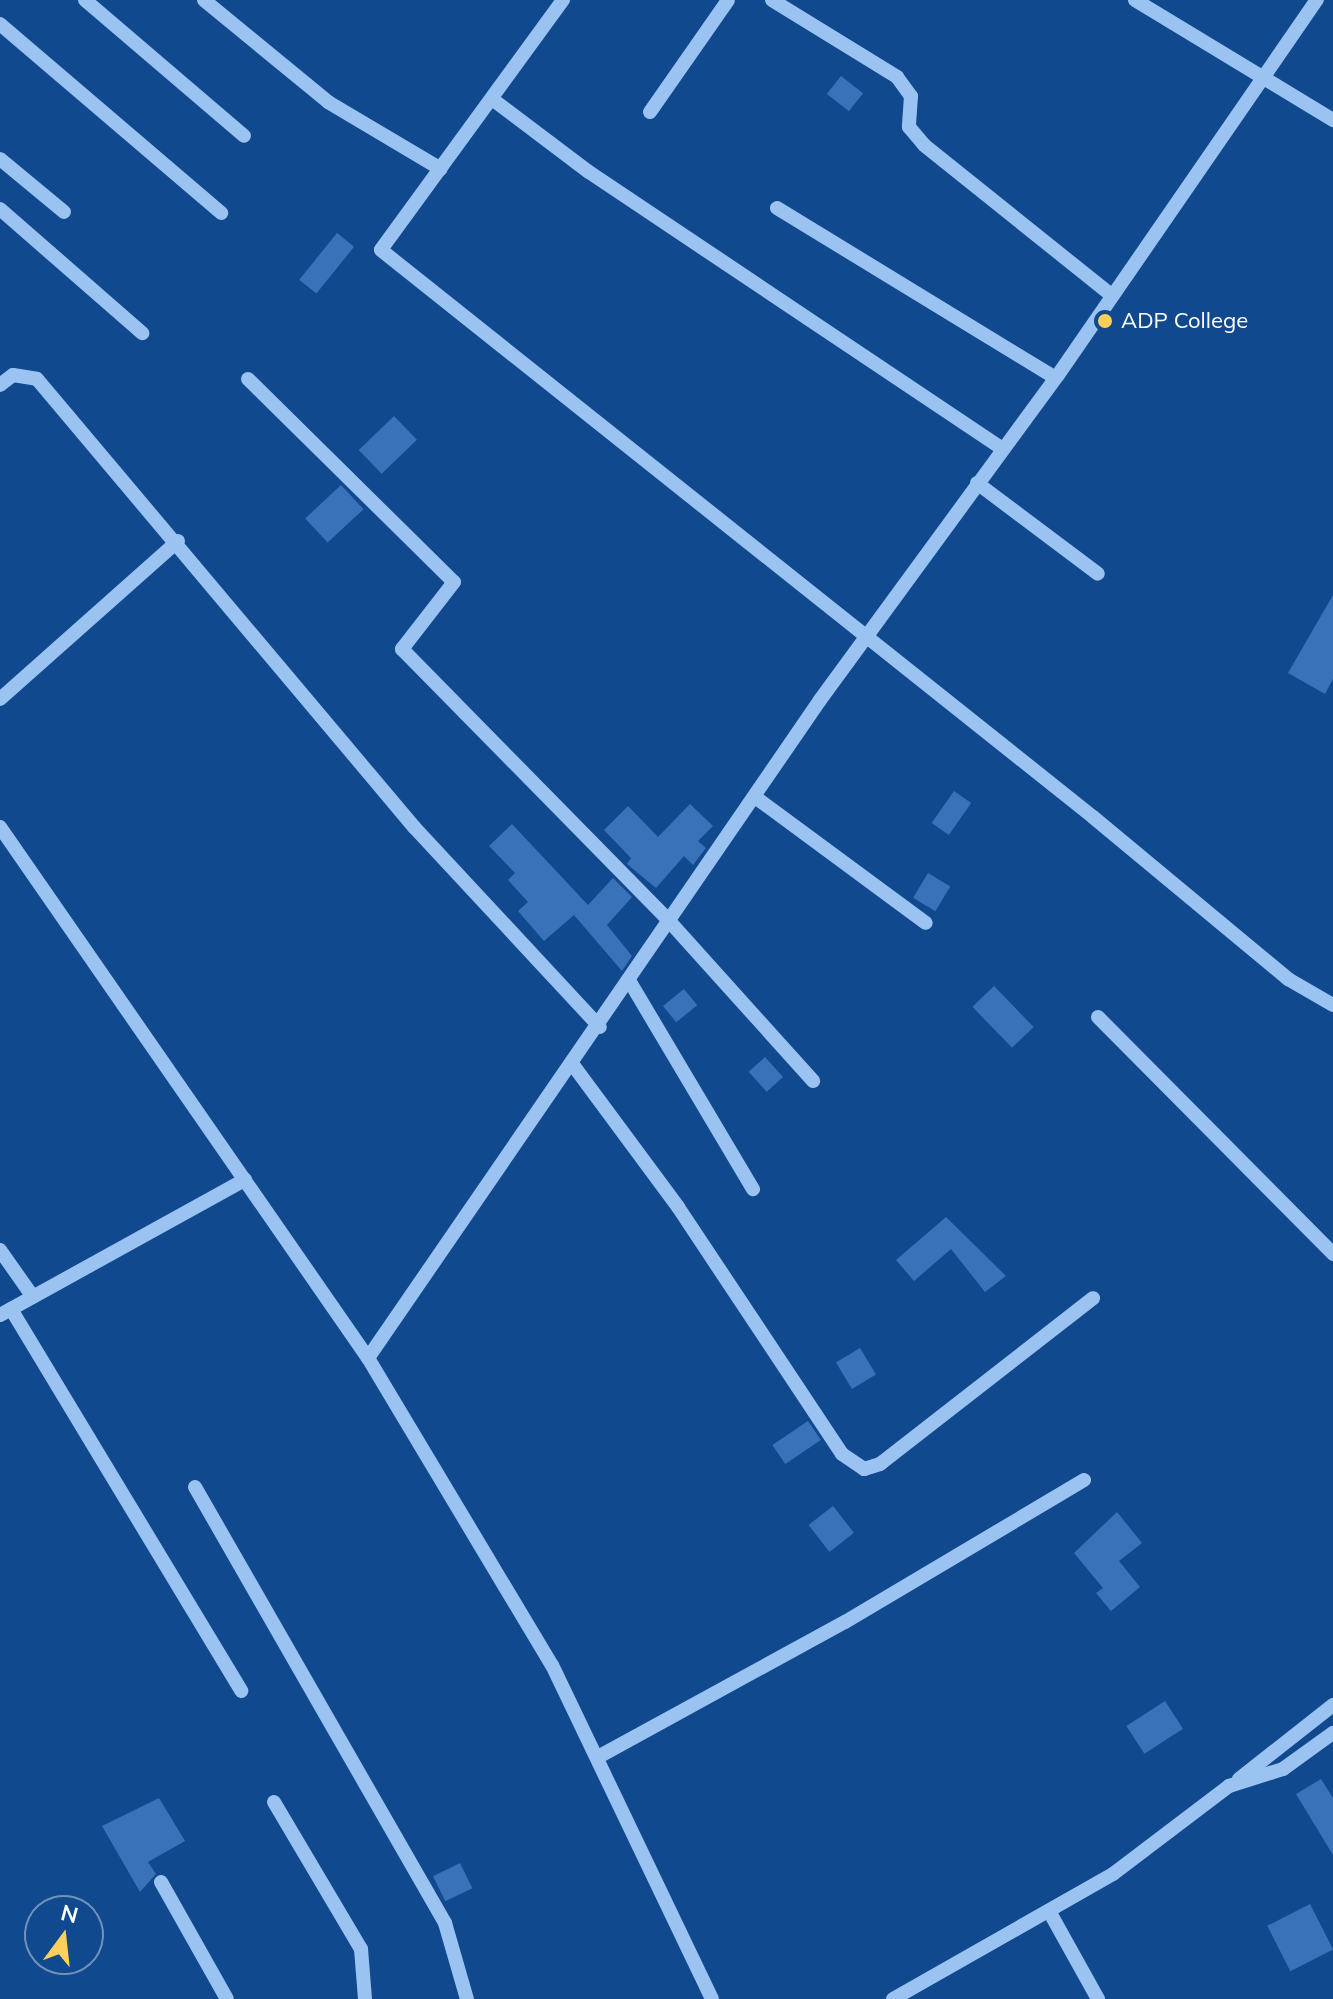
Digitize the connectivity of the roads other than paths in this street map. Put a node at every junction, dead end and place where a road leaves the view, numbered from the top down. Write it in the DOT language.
graph roads {
  1 [pos="85,0"];
  2 [pos="204,0"];
  3 [pos="563,0"];
  4 [pos="728,0"];
  5 [pos="772,0"];
  6 [pos="1135,0"];
  7 [pos="1317,0"];
  8 [pos="0,24"];
  9 [pos="1262,76"];
  10 [pos="492,99"];
  11 [pos="650,112"];
  12 [pos="1333,120"];
  13 [pos="244,136"];
  14 [pos="0,159"];
  15 [pos="441,169"];
  16 [pos="777,208"];
  17 [pos="0,209"];
  18 [pos="64,212"];
  19 [pos="221,213"];
  20 [pos="1111,295"];
  21 [pos="142,333"];
  22 [pos="1055,378"];
  23 [pos="248,379"];
  24 [pos="0,385"];
  25 [pos="1002,449"];
  26 [pos="977,483"];
  27 [pos="178,541"];
  28 [pos="1098,574"];
  29 [pos="866,636"];
  30 [pos="0,699"];
  31 [pos="755,797"];
  32 [pos="0,827"];
  33 [pos="670,922"];
  34 [pos="926,923"];
  35 [pos="630,982"];
  36 [pos="1333,1005"];
  37 [pos="1098,1017"];
  38 [pos="600,1027"];
  39 [pos="573,1065"];
  40 [pos="813,1081"];
  41 [pos="245,1180"];
  42 [pos="753,1189"];
  43 [pos="0,1250"];
  44 [pos="1333,1254"];
  45 [pos="33,1297"];
  46 [pos="1093,1298"];
  47 [pos="5,1312"];
  48 [pos="368,1358"];
  49 [pos="1084,1480"];
  50 [pos="195,1487"];
  51 [pos="241,1691"];
  52 [pos="1333,1705"];
  53 [pos="1333,1733"];
  54 [pos="598,1757"];
  55 [pos="1229,1786"];
  56 [pos="274,1802"];
  57 [pos="161,1882"];
  58 [pos="1049,1911"];
  59 [pos="227,1999"];
  60 [pos="365,1999"];
  61 [pos="467,1999"];
  62 [pos="712,1999"];
  63 [pos="893,1999"];
  64 [pos="1098,1999"];
  1 -- 13 [label="street"];
  2 -- 15 [label="street"];
  3 -- 10 [label="street"];
  4 -- 11 [label="street"];
  5 -- 20 [label="street"];
  6 -- 9 [label="street"];
  7 -- 9 [label="street"];
  8 -- 19 [label="street"];
  9 -- 12 [label="street"];
  9 -- 20 [label="street"];
  10 -- 15 [label="street"];
  10 -- 25 [label="street"];
  14 -- 18 [label="street"];
  15 -- 29 [label="street"];
  16 -- 22 [label="street"];
  17 -- 21 [label="street"];
  20 -- 22 [label="street"];
  22 -- 25 [label="street"];
  23 -- 33 [label="street"];
  24 -- 27 [label="street"];
  25 -- 26 [label="street"];
  26 -- 28 [label="street"];
  26 -- 29 [label="street"];
  27 -- 30 [label="street"];
  27 -- 38 [label="street"];
  29 -- 31 [label="street"];
  29 -- 36 [label="street"];
  31 -- 33 [label="street"];
  31 -- 34 [label="street"];
  32 -- 41 [label="street"];
  33 -- 35 [label="street"];
  33 -- 40 [label="street"];
  35 -- 38 [label="street"];
  35 -- 42 [label="street"];
  37 -- 44 [label="street"];
  38 -- 39 [label="street"];
  39 -- 46 [label="street"];
  39 -- 48 [label="street"];
  41 -- 45 [label="street"];
  41 -- 48 [label="street"];
  43 -- 45 [label="street"];
  45 -- 47 [label="street"];
  47 -- 51 [label="street"];
  48 -- 54 [label="street"];
  49 -- 54 [label="street"];
  50 -- 61 [label="street"];
  52 -- 55 [label="street"];
  53 -- 55 [label="street"];
  54 -- 62 [label="street"];
  55 -- 58 [label="street"];
  56 -- 60 [label="street"];
  57 -- 59 [label="street"];
  58 -- 63 [label="street"];
  58 -- 64 [label="street"];
}
